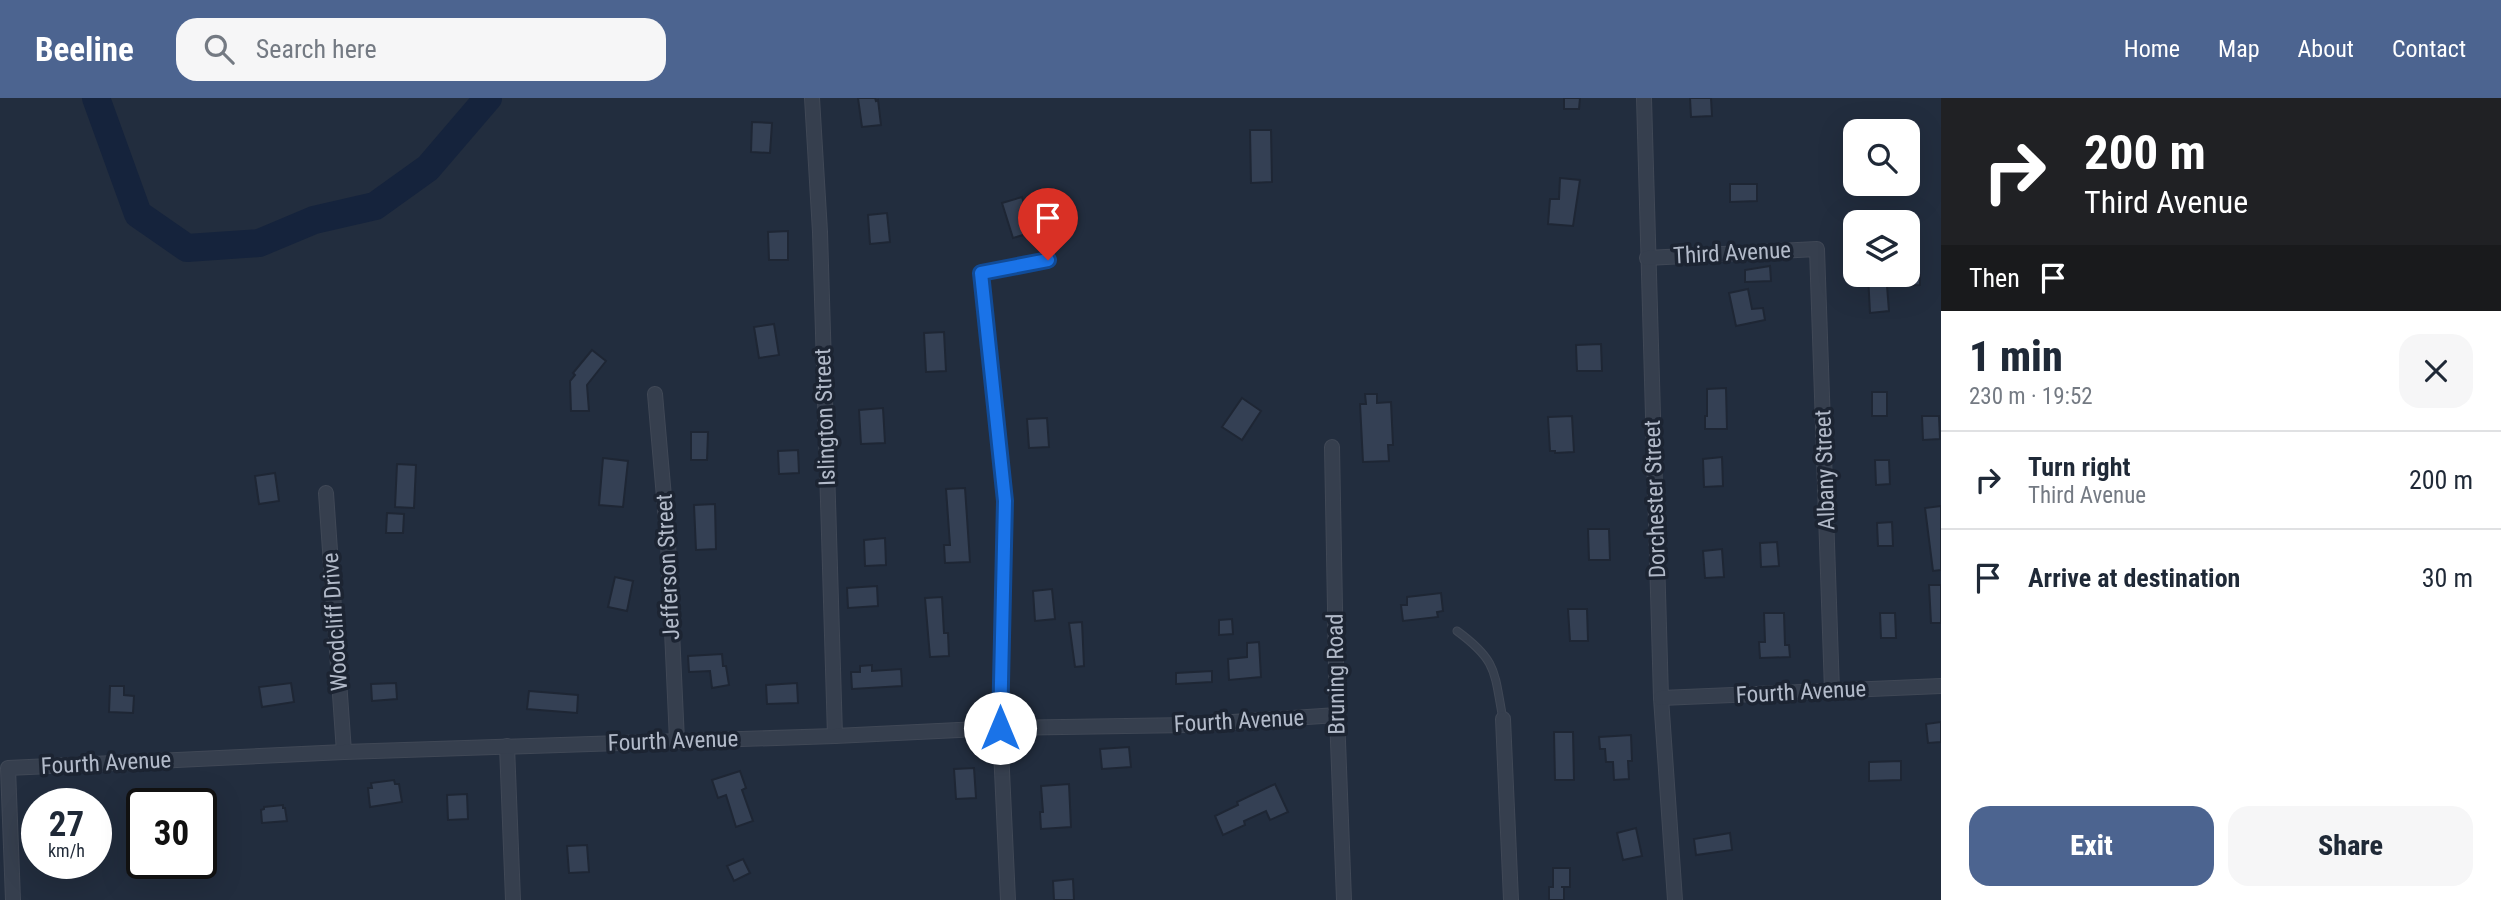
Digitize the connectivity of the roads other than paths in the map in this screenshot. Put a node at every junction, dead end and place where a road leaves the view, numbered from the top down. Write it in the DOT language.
graph roads {
  1 [pos="812,98"];
  2 [pos="1644,98"];
  3 [pos="1817,249"];
  4 [pos="1647,258"];
  5 [pos="1048,260"];
  6 [pos="655,394"];
  7 [pos="1332,447"];
  8 [pos="326,493"];
  9 [pos="1457,631"];
  10 [pos="1941,686"];
  11 [pos="1832,691"];
  12 [pos="1661,698"];
  13 [pos="1337,715"];
  14 [pos="1503,719"];
  15 [pos="1000,728"];
  16 [pos="835,736"];
  17 [pos="677,741"];
  18 [pos="507,746"];
  19 [pos="344,752"];
  20 [pos="13,900"];
  21 [pos="513,900"];
  22 [pos="1008,900"];
  23 [pos="1344,900"];
  24 [pos="1511,900"];
  25 [pos="1675,900"];
  1 -- 16 [label="street, Islington Street"];
  2 -- 4 [label="street, Dorchester Street"];
  3 -- 4 [label="street, Third Avenue"];
  3 -- 11 [label="street, Albany Street"];
  4 -- 12 [label="street, Dorchester Street"];
  5 -- 15 [label="street"];
  6 -- 17 [label="street, Jefferson Street"];
  7 -- 13 [label="street, Bruning Road"];
  8 -- 19 [label="street, Woodcliff Drive"];
  9 -- 14 [label="lane"];
  10 -- 11 [label="street, Fourth Avenue"];
  11 -- 12 [label="street, Fourth Avenue"];
  12 -- 25 [label="street, Dorchester Street"];
  13 -- 15 [label="street, Fourth Avenue"];
  13 -- 23 [label="street, Bruning Road"];
  14 -- 24 [label="street"];
  15 -- 16 [label="street, Fourth Avenue"];
  15 -- 22 [label="street"];
  16 -- 17 [label="street, Fourth Avenue"];
  17 -- 18 [label="street, Fourth Avenue"];
  18 -- 19 [label="street, Fourth Avenue"];
  18 -- 21 [label="street"];
  19 -- 20 [label="street, Fourth Avenue"];
}
